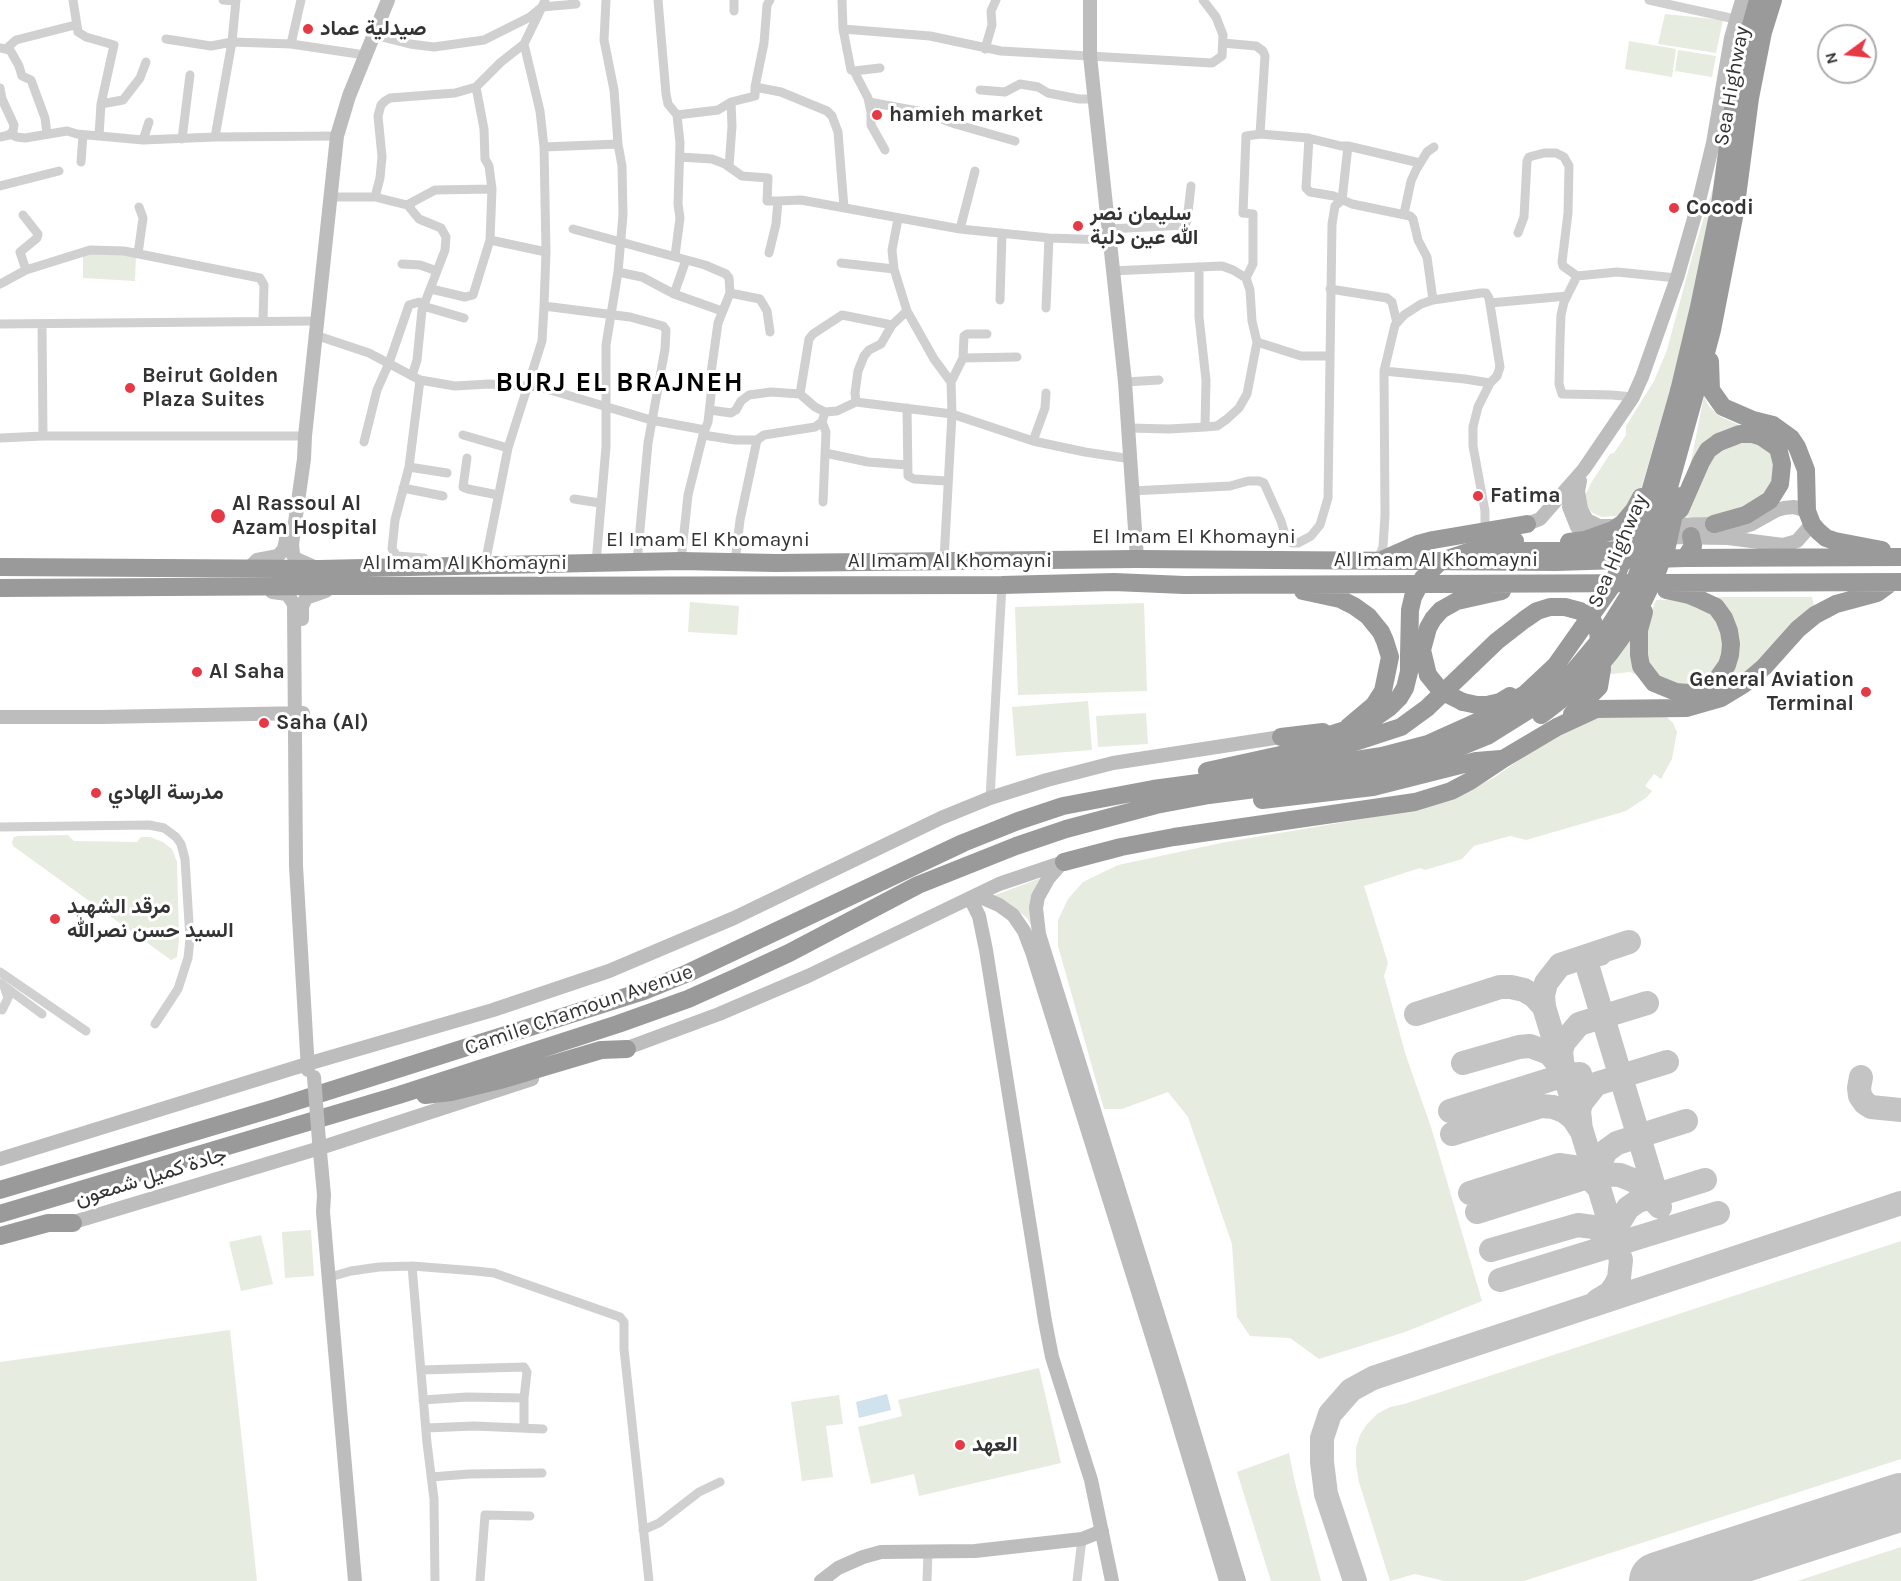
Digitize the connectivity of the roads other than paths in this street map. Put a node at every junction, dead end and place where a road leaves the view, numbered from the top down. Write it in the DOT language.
graph roads {
  1 [pos="73,0"];
  2 [pos="224,0"];
  3 [pos="236,0"];
  4 [pos="301,0"];
  5 [pos="388,0"];
  6 [pos="606,0"];
  7 [pos="658,0"];
  8 [pos="734,0"];
  9 [pos="770,0"];
  10 [pos="842,0"];
  11 [pos="996,0"];
  12 [pos="1090,0"];
  13 [pos="1203,0"];
  14 [pos="1650,0"];
  15 [pos="1742,0"];
  16 [pos="1758,0"];
  17 [pos="1773,0"];
  18 [pos="543,3"];
  19 [pos="576,4"];
  20 [pos="734,11"];
  21 [pos="1735,19"];
  22 [pos="75,25"];
  23 [pos="843,29"];
  24 [pos="374,34"];
  25 [pos="166,39"];
  26 [pos="232,42"];
  27 [pos="1223,43"];
  28 [pos="291,44"];
  29 [pos="524,44"];
  30 [pos="3,48"];
  31 [pos="985,49"];
  32 [pos="365,55"];
  33 [pos="1090,56"];
  34 [pos="146,62"];
  35 [pos="879,68"];
  36 [pos="855,71"];
  37 [pos="190,75"];
  38 [pos="476,87"];
  39 [pos="755,87"];
  40 [pos="0,88"];
  41 [pos="980,90"];
  42 [pos="1095,99"];
  43 [pos="730,102"];
  44 [pos="869,102"];
  45 [pos="101,104"];
  46 [pos="677,115"];
  47 [pos="149,122"];
  48 [pos="10,134"];
  49 [pos="47,134"];
  50 [pos="1260,134"];
  51 [pos="83,135"];
  52 [pos="99,136"];
  53 [pos="214,136"];
  54 [pos="337,136"];
  55 [pos="0,137"];
  56 [pos="1309,138"];
  57 [pos="182,139"];
  58 [pos="143,140"];
  59 [pos="1015,141"];
  60 [pos="618,144"];
  61 [pos="1348,146"];
  62 [pos="544,147"];
  63 [pos="1434,147"];
  64 [pos="885,150"];
  65 [pos="680,157"];
  66 [pos="81,162"];
  67 [pos="1420,163"];
  68 [pos="729,167"];
  69 [pos="58,171"];
  70 [pos="975,171"];
  71 [pos="0,186"];
  72 [pos="1191,186"];
  73 [pos="492,189"];
  74 [pos="330,197"];
  75 [pos="375,197"];
  76 [pos="1342,200"];
  77 [pos="778,201"];
  78 [pos="411,203"];
  79 [pos="139,207"];
  80 [pos="844,208"];
  81 [pos="1404,214"];
  82 [pos="23,215"];
  83 [pos="898,219"];
  84 [pos="573,229"];
  85 [pos="960,229"];
  86 [pos="1002,232"];
  87 [pos="1518,233"];
  88 [pos="1109,234"];
  89 [pos="1049,238"];
  90 [pos="490,240"];
  91 [pos="621,242"];
  92 [pos="546,252"];
  93 [pos="769,253"];
  94 [pos="138,254"];
  95 [pos="675,256"];
  96 [pos="686,260"];
  97 [pos="841,262"];
  98 [pos="402,264"];
  99 [pos="1199,267"];
  100 [pos="894,268"];
  101 [pos="26,270"];
  102 [pos="437,271"];
  103 [pos="1112,271"];
  104 [pos="618,272"];
  105 [pos="1576,276"];
  106 [pos="1246,278"];
  107 [pos="1677,278"];
  108 [pos="0,284"];
  109 [pos="431,288"];
  110 [pos="1330,288"];
  111 [pos="730,293"];
  112 [pos="674,294"];
  113 [pos="1567,296"];
  114 [pos="1000,300"];
  115 [pos="1433,300"];
  116 [pos="1490,303"];
  117 [pos="423,306"];
  118 [pos="543,306"];
  119 [pos="1046,308"];
  120 [pos="907,310"];
  121 [pos="722,311"];
  122 [pos="610,315"];
  123 [pos="464,318"];
  124 [pos="263,321"];
  125 [pos="1397,323"];
  126 [pos="0,324"];
  127 [pos="42,324"];
  128 [pos="892,325"];
  129 [pos="316,328"];
  130 [pos="1712,330"];
  131 [pos="770,332"];
  132 [pos="987,334"];
  133 [pos="1257,342"];
  134 [pos="1017,357"];
  135 [pos="1330,357"];
  136 [pos="963,358"];
  137 [pos="389,363"];
  138 [pos="1384,371"];
  139 [pos="416,378"];
  140 [pos="1159,380"];
  141 [pos="951,382"];
  142 [pos="1125,382"];
  143 [pos="1490,383"];
  144 [pos="526,385"];
  145 [pos="1688,389"];
  146 [pos="1046,393"];
  147 [pos="800,394"];
  148 [pos="1633,397"];
  149 [pos="856,402"];
  150 [pos="606,406"];
  151 [pos="907,408"];
  152 [pos="710,410"];
  153 [pos="952,414"];
  154 [pos="824,417"];
  155 [pos="651,420"];
  156 [pos="1670,423"];
  157 [pos="1205,427"];
  158 [pos="1128,428"];
  159 [pos="704,433"];
  160 [pos="463,435"];
  161 [pos="43,436"];
  162 [pos="304,436"];
  163 [pos="0,438"];
  164 [pos="757,440"];
  165 [pos="1033,441"];
  166 [pos="1682,441"];
  167 [pos="364,442"];
  168 [pos="508,448"];
  169 [pos="825,453"];
  170 [pos="467,458"];
  171 [pos="1131,459"];
  172 [pos="907,465"];
  173 [pos="409,466"];
  174 [pos="1584,469"];
  175 [pos="447,473"];
  176 [pos="1574,480"];
  177 [pos="947,481"];
  178 [pos="403,488"];
  179 [pos="1132,491"];
  180 [pos="498,495"];
  181 [pos="442,496"];
  182 [pos="574,498"];
  183 [pos="823,502"];
  184 [pos="600,503"];
  185 [pos="1809,517"];
  186 [pos="1527,524"];
  187 [pos="1714,524"];
  188 [pos="1485,531"];
  189 [pos="1691,536"];
  190 [pos="1667,546"];
  191 [pos="288,549"];
  192 [pos="1901,557"];
  193 [pos="1684,558"];
  194 [pos="1137,559"];
  195 [pos="944,560"];
  196 [pos="1348,560"];
  197 [pos="681,561"];
  198 [pos="1378,561"];
  199 [pos="637,562"];
  200 [pos="739,562"];
  201 [pos="790,562"];
  202 [pos="596,563"];
  203 [pos="485,564"];
  204 [pos="448,566"];
  205 [pos="0,567"];
  206 [pos="1652,567"];
  207 [pos="319,569"];
  208 [pos="249,578"];
  209 [pos="1558,582"];
  210 [pos="1896,582"];
  211 [pos="1279,583"];
  212 [pos="1348,583"];
  213 [pos="790,585"];
  214 [pos="1002,585"];
  215 [pos="337,586"];
  216 [pos="744,586"];
  217 [pos="0,588"];
  218 [pos="1587,622"];
  219 [pos="299,713"];
  220 [pos="0,717"];
  221 [pos="1557,727"];
  222 [pos="1344,729"];
  223 [pos="1281,737"];
  224 [pos="1294,752"];
  225 [pos="1431,759"];
  226 [pos="1503,759"];
  227 [pos="1154,797"];
  228 [pos="990,798"];
  229 [pos="0,827"];
  230 [pos="1064,862"];
  231 [pos="973,897"];
  232 [pos="2,980"];
  233 [pos="2,1010"];
  234 [pos="42,1014"];
  235 [pos="155,1024"];
  236 [pos="86,1030"];
  237 [pos="627,1049"];
  238 [pos="310,1063"];
  239 [pos="399,1095"];
  240 [pos="317,1145"];
  241 [pos="0,1159"];
  242 [pos="67,1170"];
  243 [pos="0,1182"];
  244 [pos="0,1190"];
  245 [pos="0,1214"];
  246 [pos="73,1223"];
  247 [pos="0,1236"];
  248 [pos="0,1245"];
  249 [pos="412,1266"];
  250 [pos="330,1277"];
  251 [pos="421,1370"];
  252 [pos="524,1398"];
  253 [pos="423,1401"];
  254 [pos="426,1428"];
  255 [pos="524,1428"];
  256 [pos="543,1429"];
  257 [pos="542,1473"];
  258 [pos="431,1477"];
  259 [pos="720,1482"];
  260 [pos="530,1516"];
  261 [pos="643,1530"];
  262 [pos="1102,1531"];
  263 [pos="1082,1539"];
  264 [pos="927,1551"];
  265 [pos="355,1581"];
  266 [pos="435,1581"];
  267 [pos="480,1581"];
  268 [pos="649,1581"];
  269 [pos="820,1581"];
  270 [pos="927,1581"];
  271 [pos="1077,1581"];
  272 [pos="1112,1581"];
  273 [pos="1226,1581"];
  274 [pos="1239,1581"];
  1 -- 22 [label="street"];
  2 -- 3 [label="street"];
  3 -- 26 [label="street"];
  4 -- 28 [label="street"];
  5 -- 24 [label="street"];
  6 -- 60 [label="street"];
  7 -- 46 [label="street"];
  8 -- 20 [label="street"];
  9 -- 39 [label="street"];
  10 -- 23 [label="street"];
  11 -- 31 [label="street"];
  12 -- 33 [label="street"];
  13 -- 27 [label="street"];
  14 -- 21 [label="street"];
  15 -- 21 [label="street"];
  16 -- 145 [label="highway, Sea Highway"];
  17 -- 130 [label="highway, Sea Highway"];
  18 -- 19 [label="street"];
  18 -- 24 [label="street"];
  18 -- 29 [label="street"];
  21 -- 107 [label="street"];
  22 -- 30 [label="street"];
  22 -- 45 [label="street"];
  23 -- 31 [label="street"];
  23 -- 36 [label="street"];
  24 -- 32 [label="street"];
  25 -- 26 [label="street"];
  26 -- 28 [label="street"];
  26 -- 53 [label="street"];
  27 -- 33 [label="street"];
  27 -- 50 [label="street"];
  28 -- 32 [label="street"];
  29 -- 38 [label="street"];
  29 -- 62 [label="street"];
  30 -- 49 [label="street"];
  31 -- 33 [label="street"];
  32 -- 54 [label="street"];
  33 -- 42 [label="street"];
  34 -- 45 [label="street"];
  35 -- 36 [label="street"];
  36 -- 44 [label="street"];
  37 -- 57 [label="street"];
  38 -- 73 [label="street"];
  38 -- 75 [label="street"];
  39 -- 43 [label="street"];
  39 -- 80 [label="street"];
  40 -- 48 [label="street"];
  41 -- 42 [label="street"];
  42 -- 88 [label="street"];
  43 -- 46 [label="street"];
  43 -- 68 [label="street"];
  44 -- 59 [label="street"];
  44 -- 64 [label="street"];
  45 -- 52 [label="street"];
  46 -- 65 [label="street"];
  47 -- 58 [label="street"];
  48 -- 49 [label="street"];
  48 -- 55 [label="street"];
  49 -- 51 [label="street"];
  50 -- 56 [label="street"];
  50 -- 106 [label="street"];
  51 -- 52 [label="street"];
  51 -- 66 [label="street"];
  52 -- 58 [label="street"];
  53 -- 54 [label="street"];
  53 -- 57 [label="street"];
  54 -- 74 [label="street"];
  56 -- 61 [label="street"];
  56 -- 76 [label="street"];
  57 -- 58 [label="street"];
  60 -- 62 [label="street"];
  60 -- 91 [label="street"];
  61 -- 67 [label="street"];
  61 -- 76 [label="street"];
  62 -- 92 [label="street"];
  63 -- 67 [label="street"];
  65 -- 68 [label="street"];
  65 -- 95 [label="street"];
  67 -- 81 [label="street"];
  68 -- 77 [label="street"];
  69 -- 71 [label="street"];
  70 -- 85 [label="street"];
  72 -- 88 [label="street"];
  73 -- 78 [label="street"];
  73 -- 90 [label="street"];
  74 -- 75 [label="street"];
  74 -- 129 [label="street"];
  75 -- 78 [label="street"];
  76 -- 81 [label="street"];
  76 -- 110 [label="street"];
  77 -- 80 [label="street"];
  77 -- 93 [label="street"];
  78 -- 102 [label="street"];
  79 -- 94 [label="street"];
  80 -- 83 [label="street"];
  81 -- 115 [label="street"];
  82 -- 101 [label="street"];
  83 -- 85 [label="street"];
  83 -- 100 [label="street"];
  84 -- 91 [label="street"];
  85 -- 86 [label="street"];
  86 -- 89 [label="street"];
  86 -- 114 [label="street"];
  87 -- 105 [label="street"];
  88 -- 89 [label="street"];
  88 -- 103 [label="street"];
  89 -- 119 [label="street"];
  90 -- 92 [label="street"];
  90 -- 109 [label="street"];
  91 -- 95 [label="street"];
  91 -- 104 [label="street"];
  92 -- 118 [label="street"];
  94 -- 101 [label="street"];
  94 -- 124 [label="street"];
  95 -- 96 [label="street"];
  96 -- 111 [label="street"];
  96 -- 112 [label="street"];
  97 -- 100 [label="street"];
  98 -- 102 [label="street"];
  99 -- 103 [label="street"];
  99 -- 106 [label="street"];
  99 -- 157 [label="street"];
  100 -- 120 [label="street"];
  101 -- 108 [label="street"];
  102 -- 109 [label="street"];
  103 -- 142 [label="street"];
  104 -- 112 [label="street"];
  104 -- 122 [label="street"];
  105 -- 107 [label="street"];
  105 -- 113 [label="street"];
  106 -- 133 [label="street"];
  107 -- 148 [label="street"];
  109 -- 117 [label="street"];
  110 -- 125 [label="street"];
  110 -- 135 [label="street"];
  111 -- 121 [label="street"];
  111 -- 131 [label="street"];
  112 -- 121 [label="street"];
  113 -- 116 [label="street"];
  113 -- 148 [label="street"];
  115 -- 116 [label="street"];
  115 -- 125 [label="street"];
  116 -- 143 [label="street"];
  117 -- 123 [label="street"];
  117 -- 137 [label="street"];
  117 -- 139 [label="street"];
  118 -- 122 [label="street"];
  118 -- 144 [label="street"];
  120 -- 128 [label="street"];
  120 -- 141 [label="street"];
  121 -- 152 [label="street"];
  122 -- 150 [label="street"];
  122 -- 155 [label="street"];
  124 -- 127 [label="street"];
  124 -- 129 [label="street"];
  125 -- 138 [label="street"];
  126 -- 127 [label="street"];
  127 -- 161 [label="street"];
  128 -- 147 [label="street"];
  128 -- 149 [label="street"];
  129 -- 137 [label="street"];
  129 -- 162 [label="street"];
  130 -- 145 [label="highway, Sea Highway"];
  130 -- 185 [label="highway"];
  132 -- 136 [label="street"];
  133 -- 135 [label="street"];
  133 -- 157 [label="street"];
  134 -- 136 [label="street"];
  135 -- 179 [label="street"];
  136 -- 141 [label="street"];
  137 -- 139 [label="street"];
  137 -- 167 [label="street"];
  138 -- 143 [label="street"];
  138 -- 198 [label="street"];
  139 -- 144 [label="street"];
  139 -- 173 [label="street"];
  140 -- 142 [label="street"];
  141 -- 153 [label="street"];
  142 -- 158 [label="street"];
  143 -- 188 [label="street"];
  144 -- 150 [label="street"];
  144 -- 168 [label="street"];
  145 -- 156 [label="highway, Sea Highway, bridge"];
  145 -- 166 [label="highway, Sea Highway, bridge"];
  146 -- 165 [label="street"];
  147 -- 152 [label="street"];
  147 -- 154 [label="street"];
  148 -- 174 [label="street"];
  149 -- 151 [label="street"];
  149 -- 154 [label="street"];
  150 -- 155 [label="street"];
  150 -- 184 [label="street"];
  151 -- 153 [label="street"];
  151 -- 172 [label="street"];
  152 -- 159 [label="street"];
  153 -- 165 [label="street"];
  153 -- 177 [label="street"];
  154 -- 164 [label="street"];
  154 -- 169 [label="street"];
  155 -- 159 [label="street"];
  155 -- 199 [label="street"];
  156 -- 198 [label="highway, bridge"];
  156 -- 218 [label="highway, Sea Highway, bridge"];
  157 -- 158 [label="street"];
  158 -- 171 [label="street"];
  159 -- 164 [label="street"];
  159 -- 197 [label="street"];
  160 -- 168 [label="street"];
  161 -- 162 [label="street"];
  161 -- 163 [label="street"];
  162 -- 191 [label="street"];
  164 -- 200 [label="street"];
  165 -- 171 [label="street"];
  166 -- 190 [label="highway, bridge"];
  166 -- 225 [label="highway, Sea Highway, bridge"];
  168 -- 180 [label="street"];
  169 -- 172 [label="street"];
  169 -- 183 [label="street"];
  170 -- 180 [label="street"];
  171 -- 179 [label="street"];
  172 -- 177 [label="street"];
  173 -- 175 [label="street"];
  173 -- 178 [label="street"];
  174 -- 176 [label="street"];
  174 -- 187 [label="street"];
  176 -- 186 [label="street"];
  176 -- 189 [label="street"];
  177 -- 195 [label="street"];
  178 -- 181 [label="street"];
  178 -- 204 [label="street"];
  179 -- 194 [label="street"];
  180 -- 203 [label="street"];
  182 -- 184 [label="street"];
  184 -- 202 [label="street"];
  185 -- 187 [label="street"];
  185 -- 189 [label="street"];
  185 -- 192 [label="highway"];
  186 -- 188 [label="highway"];
  187 -- 190 [label="highway, bridge"];
  188 -- 198 [label="highway"];
  189 -- 193 [label="highway"];
  190 -- 206 [label="highway, bridge"];
  191 -- 207 [label="street"];
  191 -- 208 [label="street"];
  192 -- 193 [label="highway, Al Imam Al Khomayni"];
  193 -- 206 [label="highway, Al Imam Al Khomayni"];
  194 -- 195 [label="highway, El Imam El Khomayni"];
  194 -- 196 [label="highway, El Imam El Khomayni"];
  195 -- 201 [label="highway, El Imam El Khomayni"];
  196 -- 198 [label="highway, El Imam El Khomayni"];
  196 -- 212 [label="highway"];
  197 -- 199 [label="highway, El Imam El Khomayni"];
  197 -- 200 [label="highway, El Imam El Khomayni"];
  198 -- 206 [label="highway, Al Imam Al Khomayni"];
  199 -- 202 [label="highway, El Imam El Khomayni"];
  200 -- 201 [label="highway, El Imam El Khomayni"];
  200 -- 216 [label="highway"];
  201 -- 213 [label="highway"];
  202 -- 203 [label="highway, El Imam El Khomayni"];
  203 -- 204 [label="highway, El Imam El Khomayni"];
  204 -- 207 [label="highway, El Imam El Khomayni"];
  205 -- 208 [label="highway, El Imam El Khomayni"];
  206 -- 209 [label="highway, bridge"];
  206 -- 222 [label="highway, bridge"];
  206 -- 225 [label="highway, bridge"];
  207 -- 208 [label="highway, El Imam El Khomayni"];
  208 -- 215 [label="highway, Al Imam Al Khomayni"];
  208 -- 217 [label="highway, Al Imam Al Khomayni"];
  208 -- 219 [label="street"];
  209 -- 210 [label="highway, Al Imam Al Khomayni"];
  209 -- 212 [label="highway, Al Imam Al Khomayni"];
  209 -- 218 [label="highway, bridge"];
  210 -- 221 [label="highway"];
  211 -- 212 [label="highway, Al Imam Al Khomayni"];
  211 -- 214 [label="highway, Al Imam Al Khomayni"];
  211 -- 222 [label="highway"];
  213 -- 214 [label="highway, Al Imam Al Khomayni"];
  213 -- 216 [label="highway, Al Imam Al Khomayni"];
  214 -- 228 [label="street"];
  215 -- 216 [label="highway, Al Imam Al Khomayni"];
  215 -- 219 [label="street"];
  218 -- 227 [label="highway, Sea Highway, bridge"];
  219 -- 220 [label="street"];
  219 -- 238 [label="street"];
  221 -- 224 [label="highway"];
  221 -- 226 [label="highway"];
  222 -- 223 [label="highway"];
  222 -- 224 [label="highway"];
  223 -- 228 [label="street, Camile Chamoun Avenue"];
  224 -- 227 [label="highway"];
  225 -- 227 [label="highway, Sea Highway, bridge"];
  226 -- 227 [label="highway"];
  226 -- 230 [label="highway"];
  227 -- 239 [label="highway, Camile Chamoun Avenue"];
  227 -- 242 [label="highway, Camile Chamoun Avenue"];
  228 -- 238 [label="street, Camile Chamoun Avenue"];
  229 -- 235 [label="street"];
  230 -- 231 [label="street"];
  230 -- 274 [label="street"];
  231 -- 237 [label="street"];
  231 -- 262 [label="street"];
  231 -- 273 [label="street"];
  232 -- 233 [label="street"];
  232 -- 234 [label="street"];
  232 -- 236 [label="street"];
  237 -- 239 [label="highway"];
  237 -- 240 [label="street"];
  238 -- 240 [label="street"];
  238 -- 241 [label="street"];
  239 -- 245 [label="highway, Camile Chamoun Avenue"];
  240 -- 246 [label="street, جادة كميل شمعون"];
  240 -- 250 [label="street"];
  242 -- 243 [label="highway"];
  242 -- 244 [label="highway, Camile Chamoun Avenue"];
  246 -- 247 [label="highway"];
  246 -- 248 [label="street, جادة كميل شمعون"];
  249 -- 250 [label="street"];
  249 -- 251 [label="street"];
  249 -- 261 [label="street"];
  250 -- 265 [label="street"];
  251 -- 252 [label="street"];
  251 -- 253 [label="street"];
  252 -- 253 [label="street"];
  252 -- 255 [label="street"];
  253 -- 254 [label="street"];
  254 -- 255 [label="street"];
  254 -- 258 [label="street"];
  255 -- 256 [label="street"];
  257 -- 258 [label="street"];
  258 -- 266 [label="street"];
  259 -- 261 [label="street"];
  260 -- 267 [label="street"];
  261 -- 268 [label="street"];
  262 -- 263 [label="street"];
  262 -- 272 [label="street"];
  263 -- 264 [label="street"];
  263 -- 271 [label="street"];
  264 -- 269 [label="street"];
  264 -- 270 [label="street"];
}
